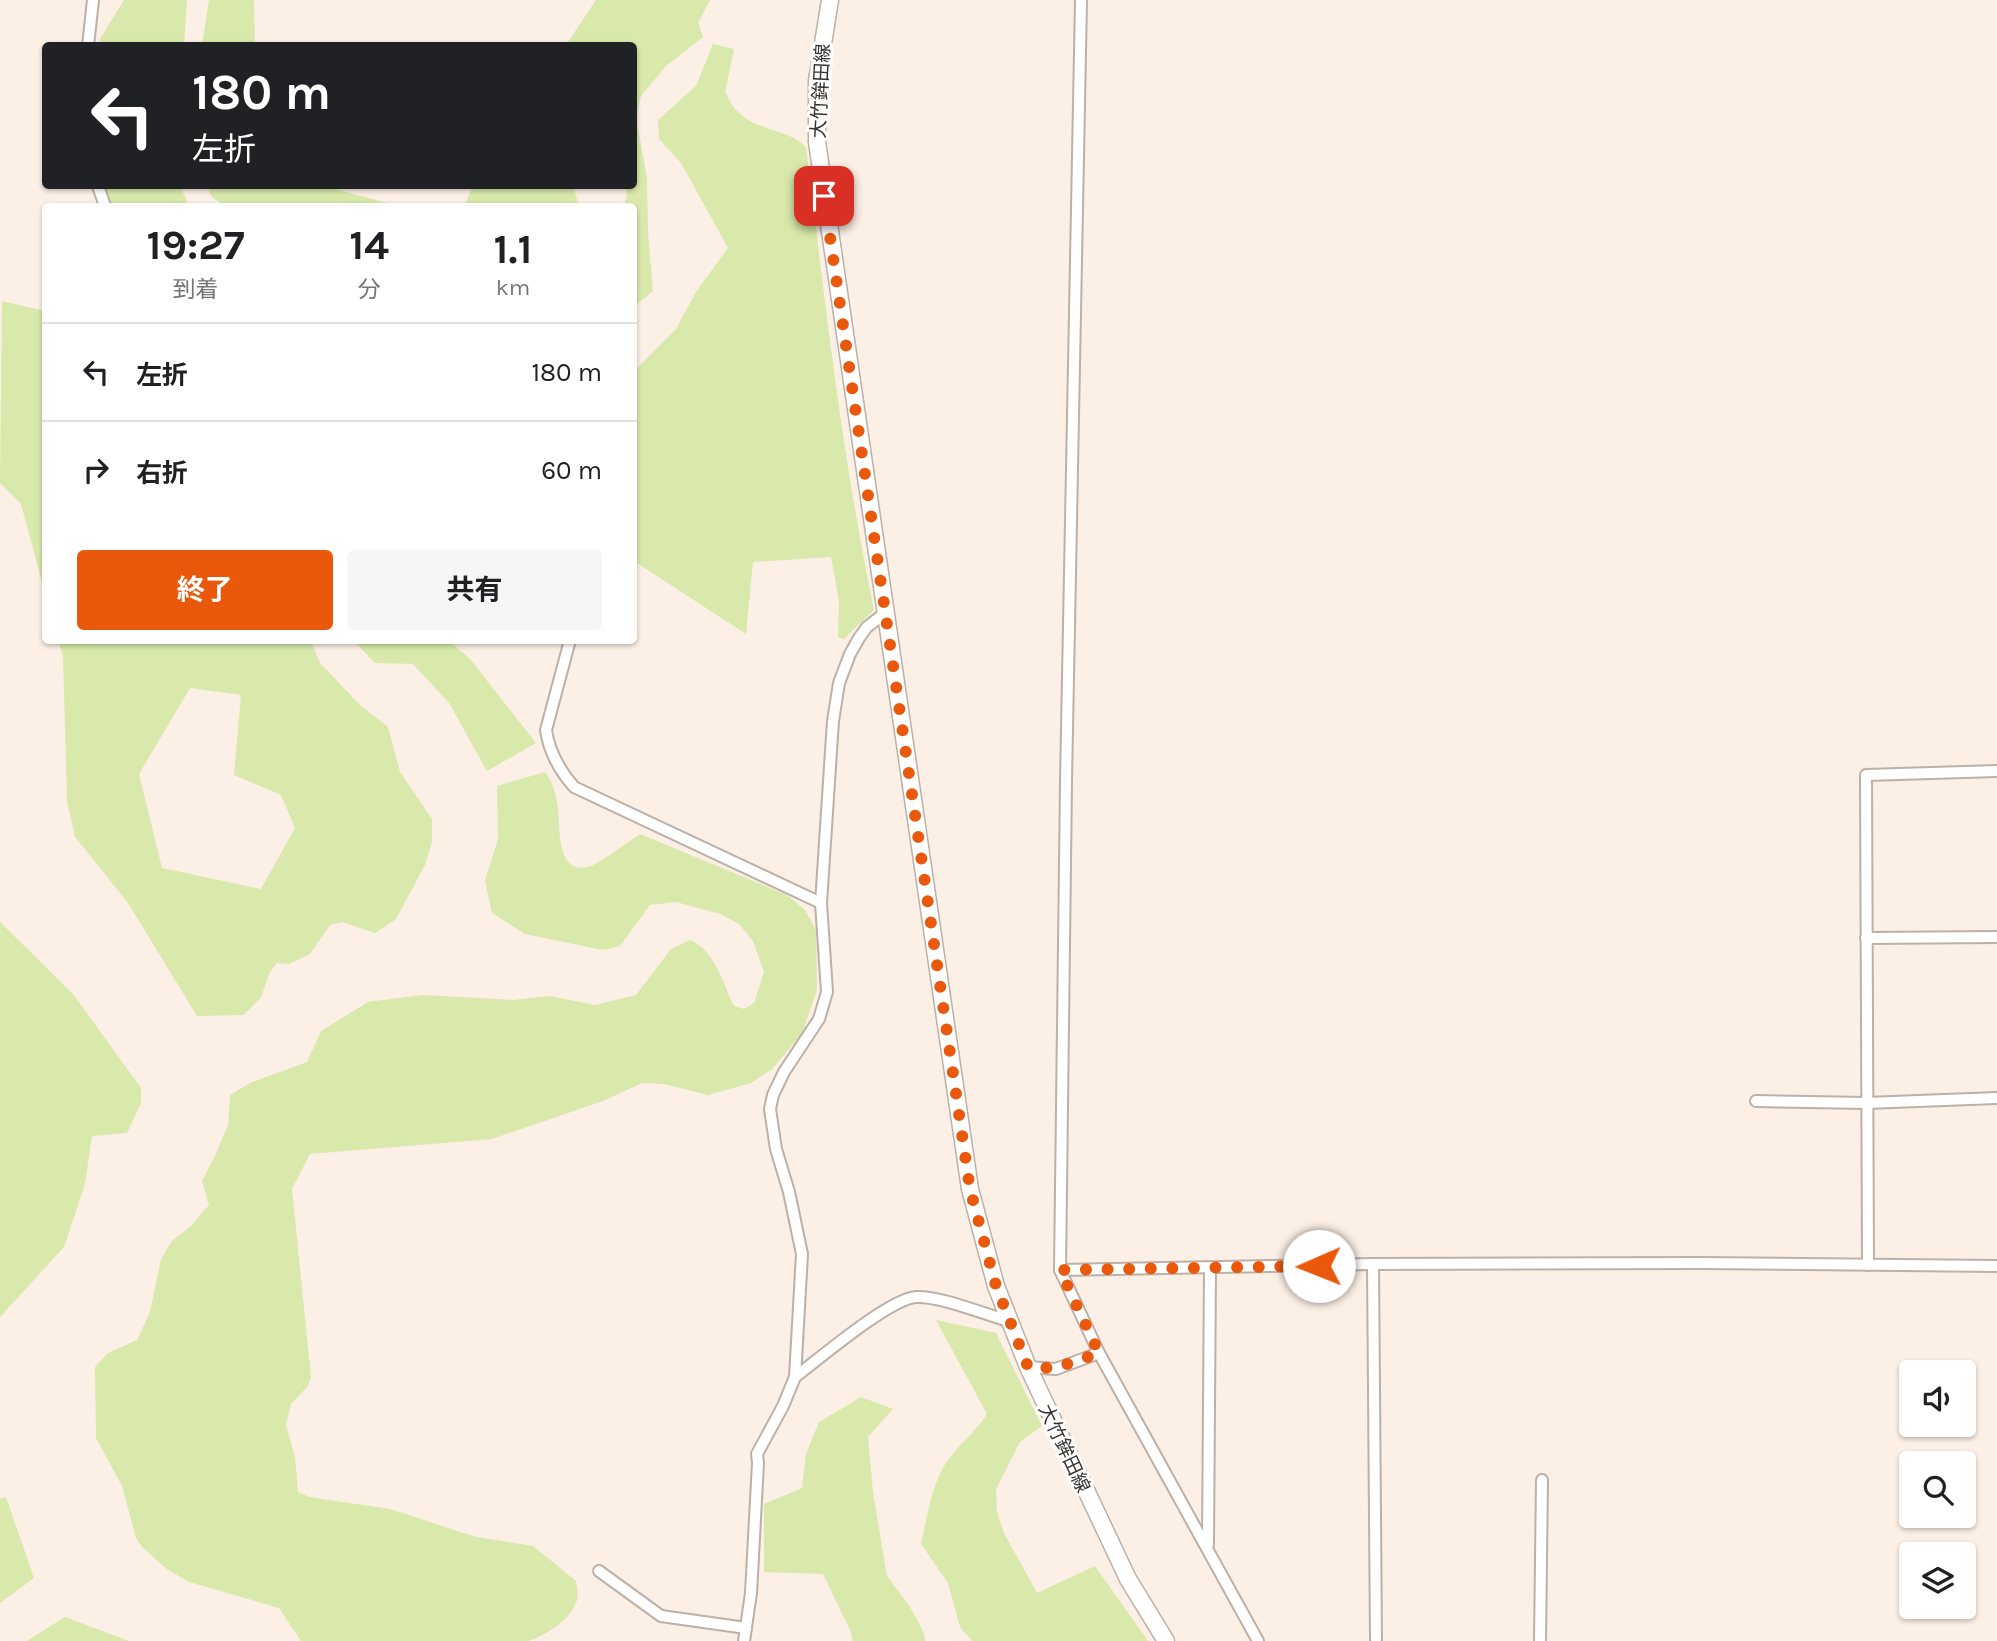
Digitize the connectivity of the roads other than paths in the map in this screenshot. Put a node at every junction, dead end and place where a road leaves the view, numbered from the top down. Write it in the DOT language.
graph roads {
  1 [pos="93,0"];
  2 [pos="830,0"];
  3 [pos="1081,0"];
  4 [pos="88,42"];
  5 [pos="1077,264"];
  6 [pos="1068,279"];
  7 [pos="885,613"];
  8 [pos="569,644"];
  9 [pos="1997,771"];
  10 [pos="821,903"];
  11 [pos="1997,937"];
  12 [pos="1866,938"];
  13 [pos="1997,1098"];
  14 [pos="1756,1101"];
  15 [pos="1866,1103"];
  16 [pos="1373,1264"];
  17 [pos="1868,1265"];
  18 [pos="1997,1266"];
  19 [pos="1210,1268"];
  20 [pos="1060,1270"];
  21 [pos="1009,1321"];
  22 [pos="1099,1353"];
  23 [pos="1028,1367"];
  24 [pos="796,1377"];
  25 [pos="1542,1480"];
  26 [pos="1208,1548"];
  27 [pos="599,1571"];
  28 [pos="746,1628"];
  29 [pos="744,1641"];
  30 [pos="1166,1641"];
  31 [pos="1258,1641"];
  32 [pos="1376,1641"];
  33 [pos="1540,1641"];
  1 -- 4 [label="street"];
  2 -- 7 [label="main road, 大竹鉾田線"];
  3 -- 5 [label="street"];
  5 -- 6 [label="street"];
  5 -- 20 [label="street"];
  7 -- 10 [label="street"];
  7 -- 21 [label="main road, 大竹鉾田線"];
  8 -- 10 [label="street"];
  9 -- 12 [label="street"];
  10 -- 24 [label="street"];
  11 -- 12 [label="street"];
  12 -- 15 [label="street"];
  13 -- 15 [label="street"];
  14 -- 15 [label="street"];
  15 -- 17 [label="street"];
  16 -- 17 [label="street"];
  16 -- 19 [label="street"];
  16 -- 32 [label="street"];
  17 -- 18 [label="street"];
  19 -- 20 [label="street"];
  19 -- 26 [label="street"];
  20 -- 22 [label="street"];
  21 -- 23 [label="main road, 大竹鉾田線"];
  21 -- 24 [label="street"];
  22 -- 23 [label="street"];
  22 -- 26 [label="street"];
  23 -- 30 [label="main road, 大竹鉾田線"];
  24 -- 28 [label="street"];
  25 -- 33 [label="street"];
  26 -- 31 [label="street"];
  27 -- 28 [label="street"];
  28 -- 29 [label="street"];
}
